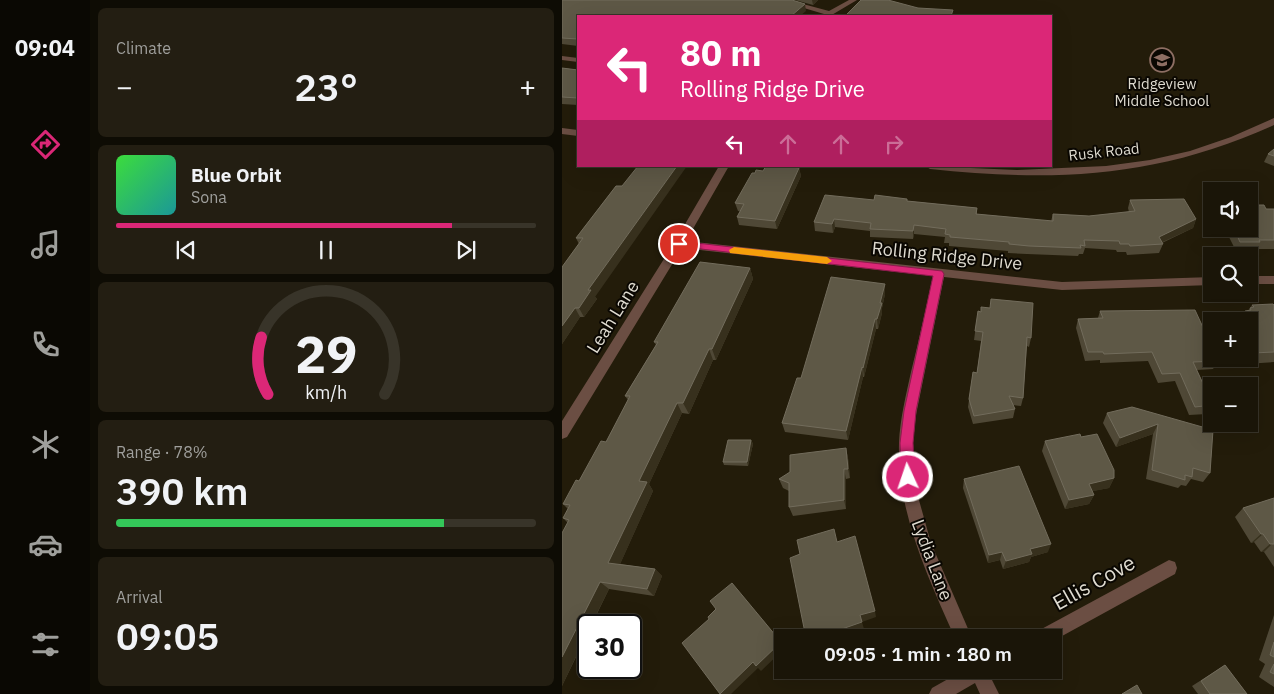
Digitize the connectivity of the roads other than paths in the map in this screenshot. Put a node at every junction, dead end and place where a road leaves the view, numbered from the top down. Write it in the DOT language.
graph roads {
  1 [pos="780,0"];
  2 [pos="854,0"];
  3 [pos="827,15"];
  4 [pos="562,58"];
  5 [pos="577,60"];
  6 [pos="1274,121"];
  7 [pos="562,131"];
  8 [pos="577,133"];
  9 [pos="723,167"];
  10 [pos="947,167"];
  11 [pos="679,244"];
  12 [pos="939,274"];
  13 [pos="1258,280"];
  14 [pos="1274,280"];
  15 [pos="1203,281"];
  16 [pos="562,433"];
  17 [pos="1169,568"];
  18 [pos="960,629"];
  19 [pos="1058,629"];
  20 [pos="964,679"];
  21 [pos="984,679"];
  22 [pos="938,694"];
  23 [pos="990,694"];
  1 -- 3 [label="street"];
  2 -- 3 [label="street"];
  4 -- 5 [label="street"];
  6 -- 10 [label="street, Rusk Road"];
  7 -- 8 [label="street"];
  9 -- 11 [label="street, Leah Lane"];
  11 -- 12 [label="street, Rolling Ridge Drive"];
  11 -- 16 [label="street, Leah Lane"];
  12 -- 15 [label="street, Rolling Ridge Drive"];
  12 -- 18 [label="street, Lydia Lane"];
  13 -- 14 [label="street"];
  17 -- 19 [label="street, Ellis Cove"];
  20 -- 22 [label="street"];
  21 -- 23 [label="street"];
}
